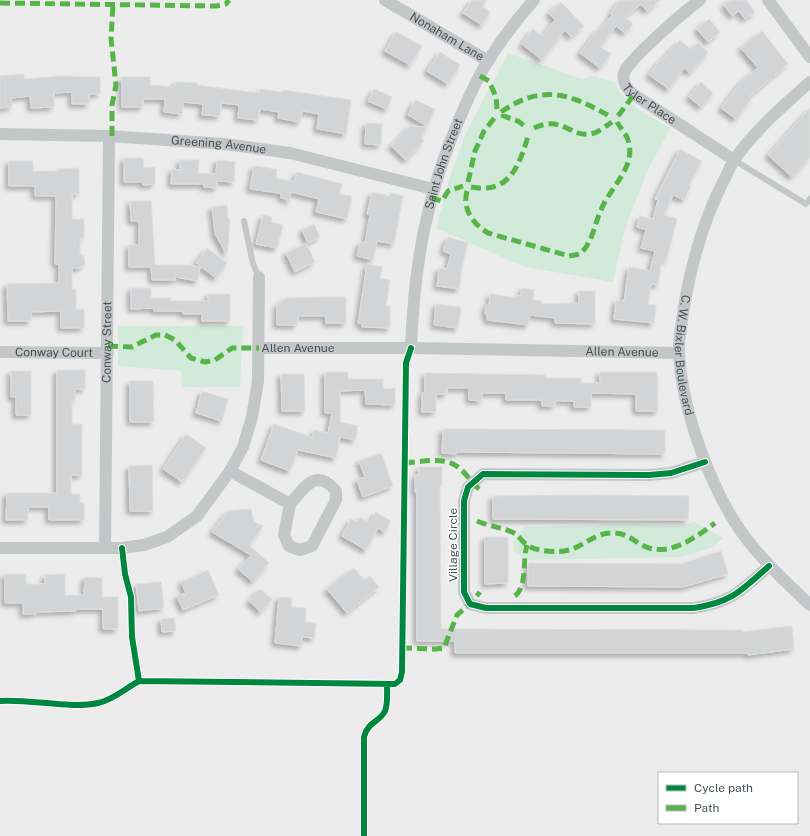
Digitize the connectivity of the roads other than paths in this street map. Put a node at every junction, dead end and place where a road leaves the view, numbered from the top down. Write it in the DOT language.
graph roads {
  1 [pos="385,0"];
  2 [pos="534,0"];
  3 [pos="700,0"];
  4 [pos="768,0"];
  5 [pos="810,57"];
  6 [pos="488,61"];
  7 [pos="810,82"];
  8 [pos="0,134"];
  9 [pos="109,136"];
  10 [pos="734,160"];
  11 [pos="433,189"];
  12 [pos="810,199"];
  13 [pos="244,221"];
  14 [pos="259,277"];
  15 [pos="259,348"];
  16 [pos="410,348"];
  17 [pos="0,352"];
  18 [pos="108,353"];
  19 [pos="679,353"];
  20 [pos="705,462"];
  21 [pos="230,471"];
  22 [pos="290,504"];
  23 [pos="0,548"];
  24 [pos="105,548"];
  25 [pos="769,566"];
  26 [pos="810,605"];
  1 -- 6 [label="street, Nonaham Lane"];
  2 -- 6 [label="street, Saint John Street"];
  3 -- 10 [label="street, Tyler Place"];
  4 -- 5 [label="street"];
  6 -- 11 [label="street, Saint John Street"];
  7 -- 10 [label="street, C. W. Bixler Boulevard"];
  8 -- 9 [label="street, Greening Avenue"];
  9 -- 11 [label="street, Greening Avenue"];
  9 -- 18 [label="street, Conway Street"];
  10 -- 12 [label="lane"];
  10 -- 19 [label="street, C. W. Bixler Boulevard"];
  11 -- 16 [label="street, Saint John Street"];
  13 -- 14 [label="lane"];
  14 -- 15 [label="street"];
  15 -- 16 [label="street, Allen Avenue"];
  15 -- 21 [label="street, Allen Avenue"];
  16 -- 19 [label="street, Allen Avenue"];
  17 -- 18 [label="street, Conway Court"];
  18 -- 24 [label="street, Conway Street"];
  19 -- 20 [label="street, C. W. Bixler Boulevard"];
  20 -- 25 [label="street, C. W. Bixler Boulevard"];
  20 -- 25 [label="street, Village Circle"];
  21 -- 22 [label="street"];
  21 -- 24 [label="street, Allen Avenue"];
  22 -- 22 [label="street"];
  23 -- 24 [label="street, Allen Avenue"];
  25 -- 26 [label="street, C. W. Bixler Boulevard"];
}
